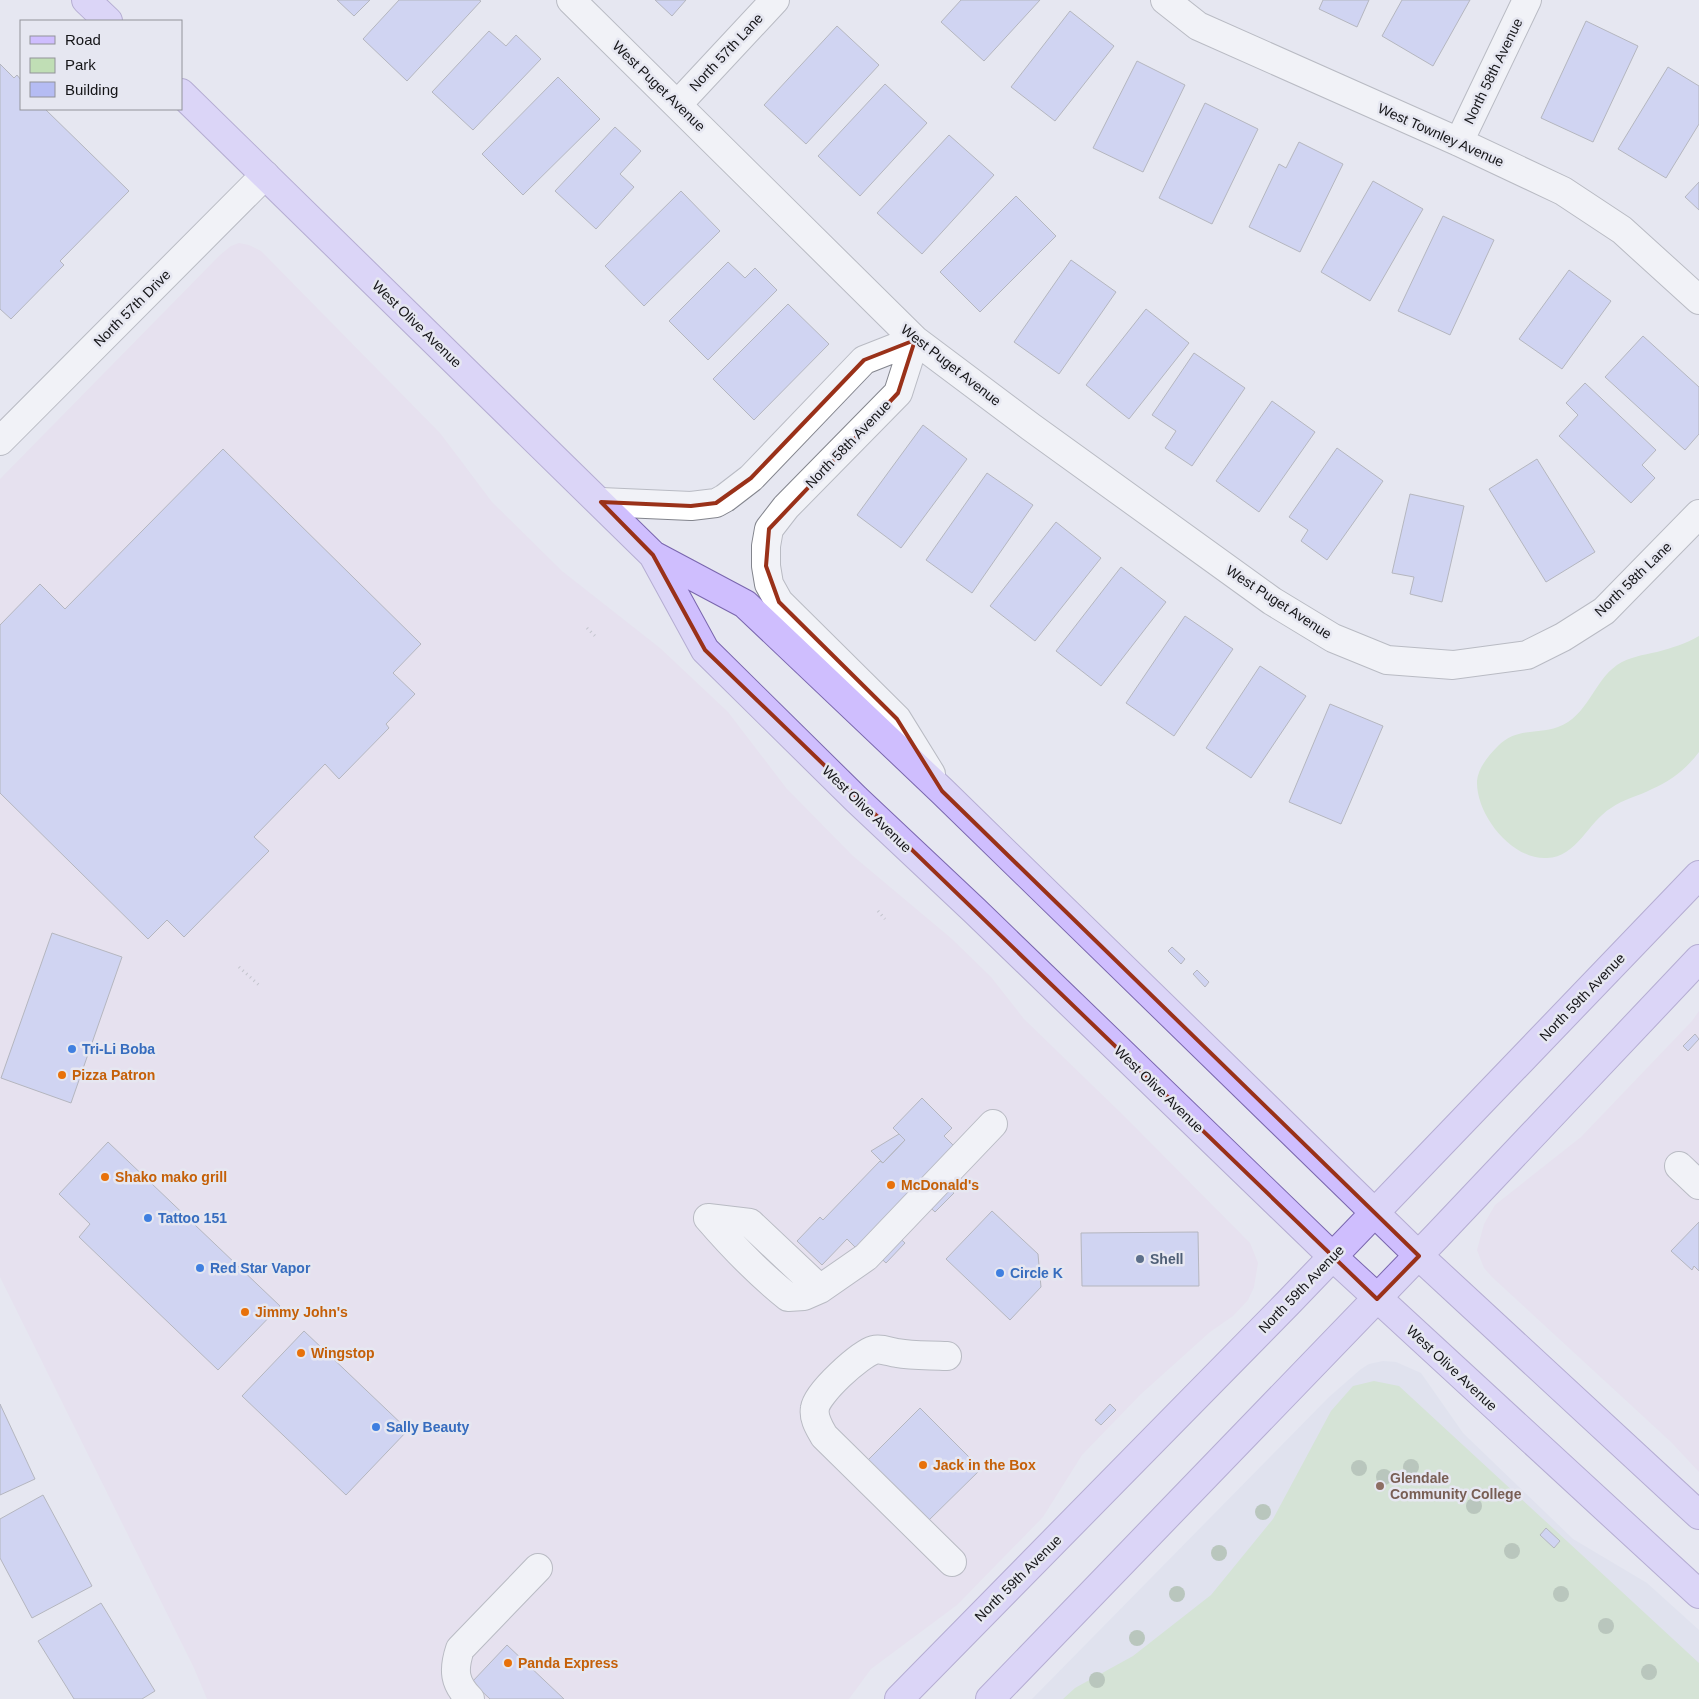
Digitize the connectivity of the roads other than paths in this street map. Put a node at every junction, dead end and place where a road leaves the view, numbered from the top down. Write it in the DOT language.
graph roads {
  1 [pos="86,0"];
  2 [pos="570,0"];
  3 [pos="775,0"];
  4 [pos="1165,0"];
  5 [pos="1527,0"];
  6 [pos="107,20"];
  7 [pos="182,94"];
  8 [pos="678,104"];
  9 [pos="1459,142"];
  10 [pos="265,175"];
  11 [pos="1699,300"];
  12 [pos="915,340"];
  13 [pos="0,441"];
  14 [pos="601,502"];
  15 [pos="1699,514"];
  16 [pos="653,555"];
  17 [pos="1387,660"];
  18 [pos="942,791"];
  19 [pos="1699,875"];
  20 [pos="1699,960"];
  21 [pos="993,1124"];
  22 [pos="1679,1166"];
  23 [pos="1699,1185"];
  24 [pos="1374,1213"];
  25 [pos="708,1218"];
  26 [pos="1332,1256"];
  27 [pos="1419,1256"];
  28 [pos="1377,1299"];
  29 [pos="946,1356"];
  30 [pos="1699,1515"];
  31 [pos="952,1562"];
  32 [pos="538,1568"];
  33 [pos="1699,1594"];
  34 [pos="470,1699"];
  35 [pos="899,1699"];
  36 [pos="990,1699"];
  1 -- 6 [label="main road"];
  2 -- 8 [label="street, West Puget Avenue"];
  3 -- 8 [label="street, North 57th Lane"];
  4 -- 9 [label="street, West Townley Avenue"];
  5 -- 9 [label="street, North 58th Avenue"];
  7 -- 10 [label="main road, West Olive Avenue"];
  8 -- 12 [label="street, West Puget Avenue"];
  9 -- 11 [label="street, West Townley Avenue"];
  10 -- 13 [label="street, North 57th Drive"];
  10 -- 14 [label="main road, West Olive Avenue"];
  12 -- 14 [label="street"];
  12 -- 17 [label="street, West Puget Avenue"];
  12 -- 18 [label="street, North 58th Avenue"];
  14 -- 16 [label="main road, West Olive Avenue"];
  15 -- 17 [label="street, North 58th Lane"];
  16 -- 18 [label="main road, West Olive Avenue"];
  16 -- 26 [label="main road, West Olive Avenue"];
  18 -- 24 [label="main road, West Olive Avenue"];
  19 -- 24 [label="main road, North 59th Avenue"];
  20 -- 27 [label="main road"];
  21 -- 25 [label="street"];
  22 -- 23 [label="street"];
  24 -- 26 [label="main road, North 59th Avenue"];
  24 -- 27 [label="main road, West Olive Avenue"];
  26 -- 28 [label="main road, West Olive Avenue"];
  26 -- 35 [label="main road, North 59th Avenue"];
  27 -- 28 [label="main road"];
  27 -- 30 [label="main road, West Olive Avenue"];
  28 -- 33 [label="main road, West Olive Avenue"];
  28 -- 36 [label="main road"];
  29 -- 31 [label="street"];
  32 -- 34 [label="street"];
}
